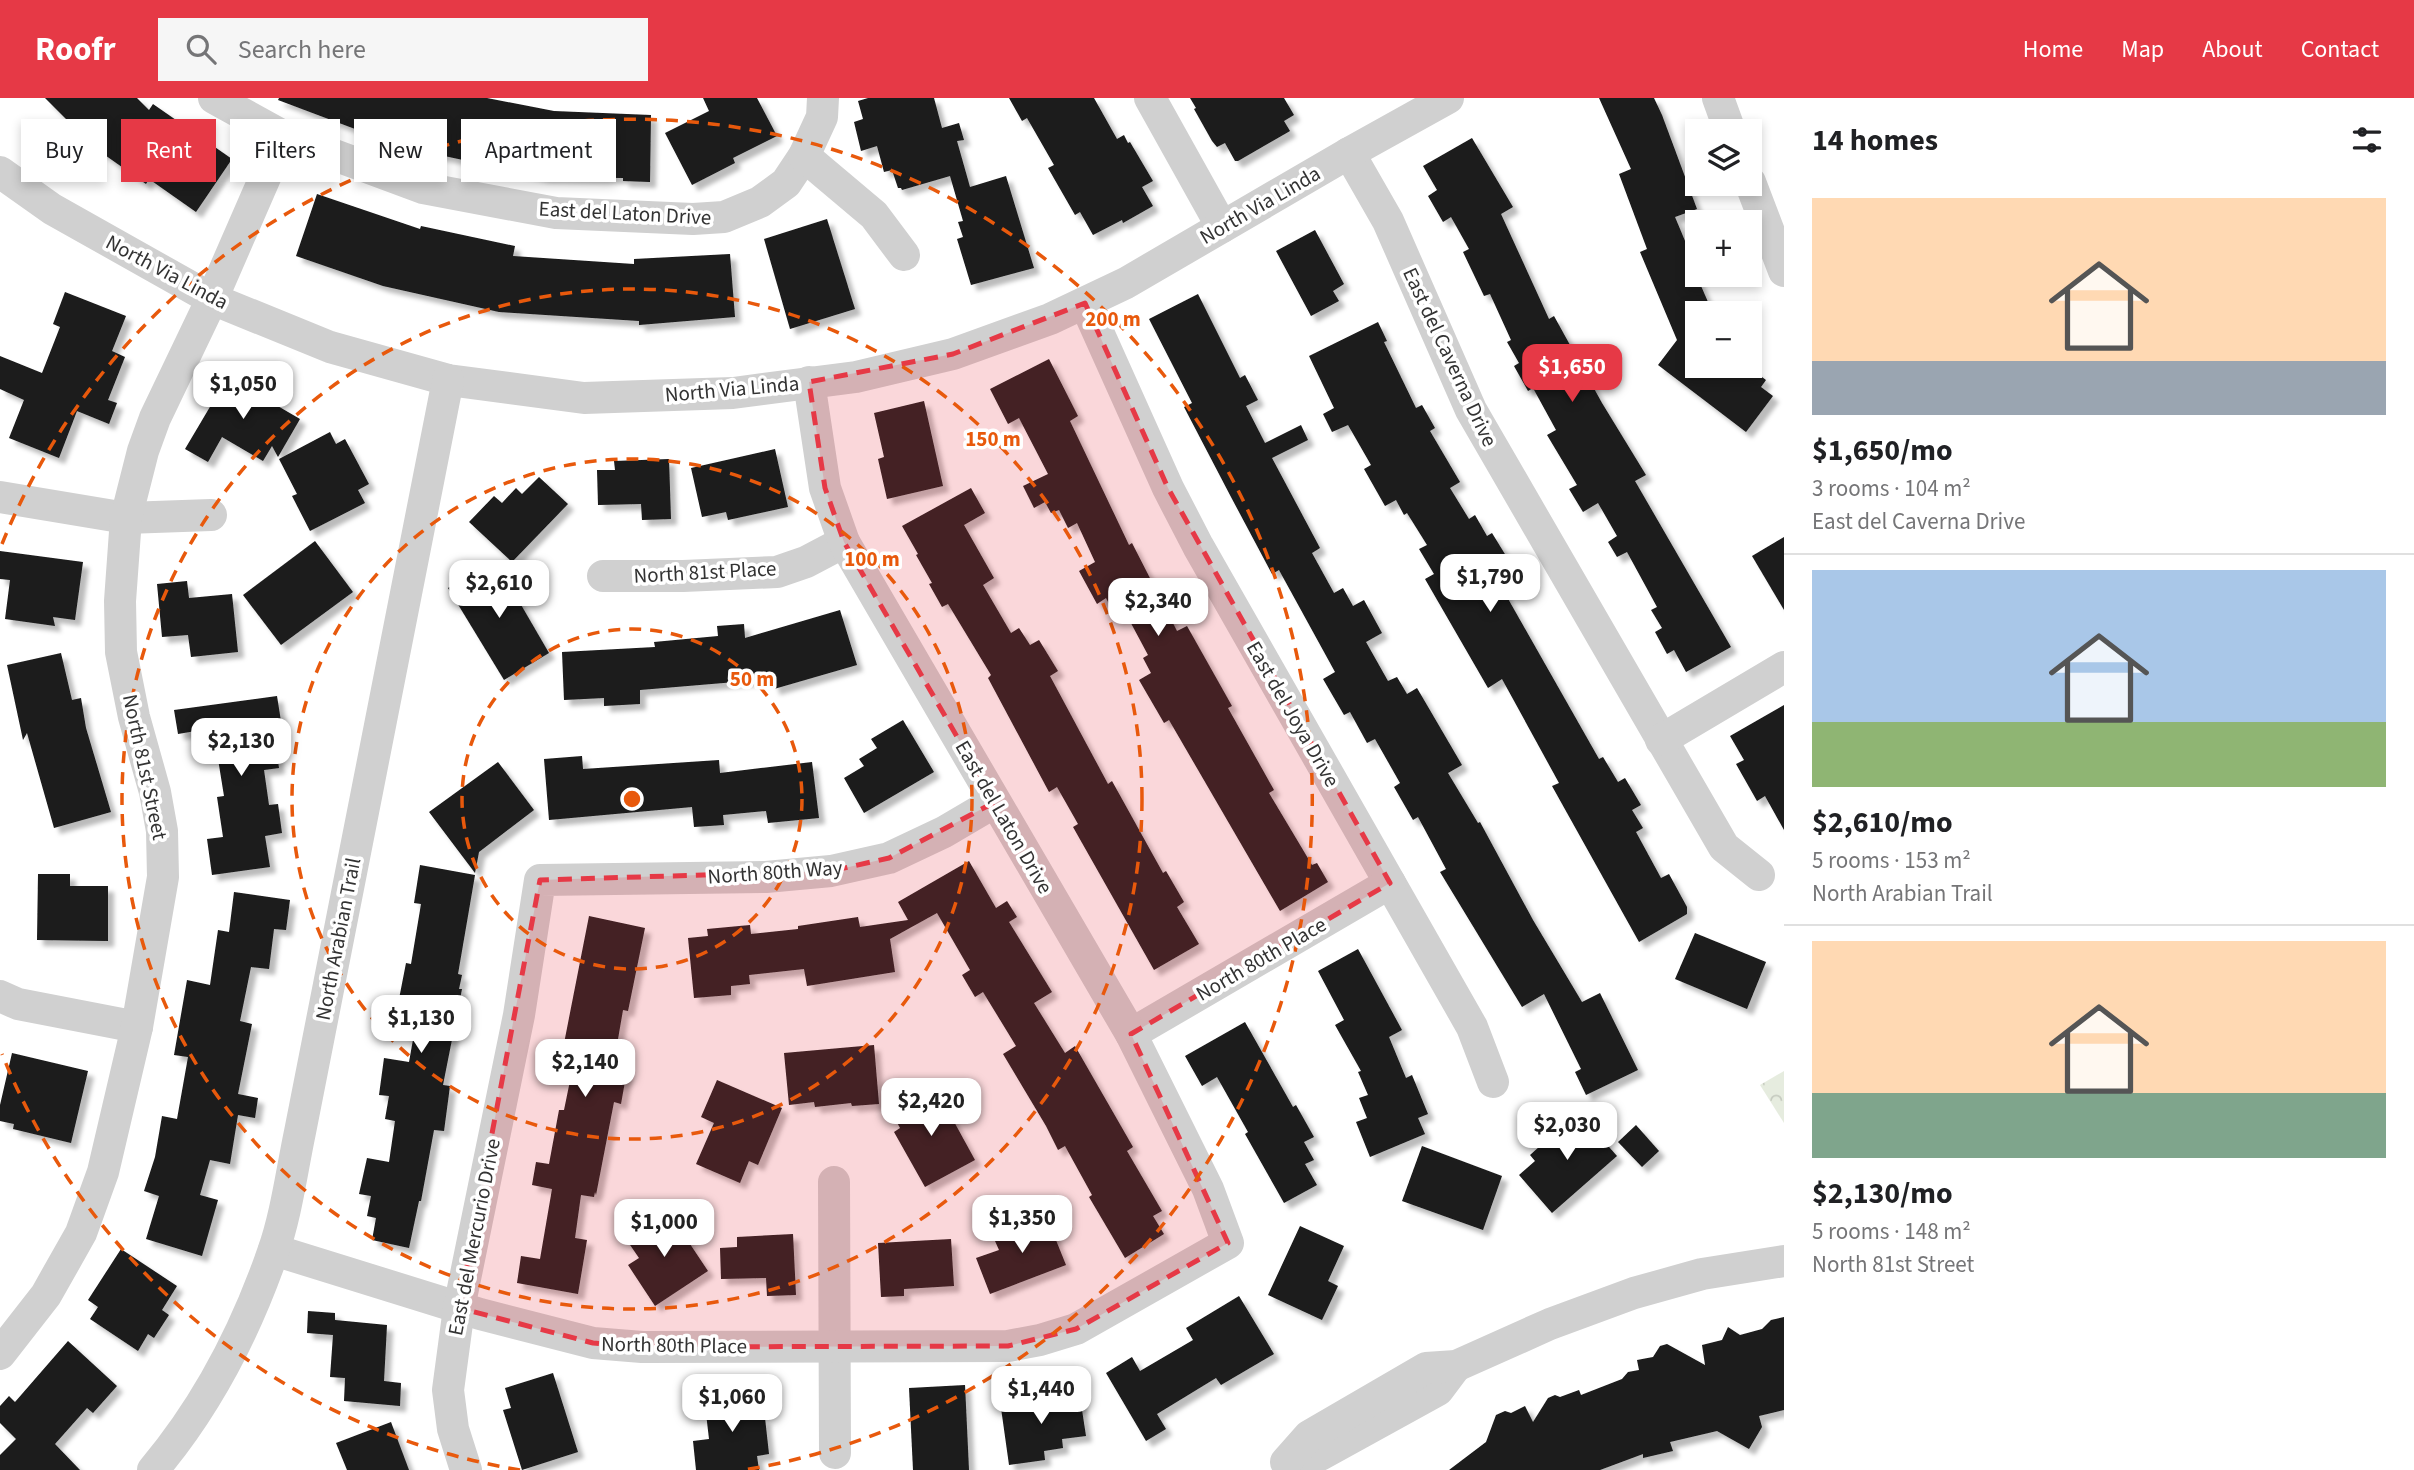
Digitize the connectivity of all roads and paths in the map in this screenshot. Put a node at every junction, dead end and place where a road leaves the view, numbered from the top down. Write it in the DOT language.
graph roads {
  1 [pos="214,98"];
  2 [pos="823,98"];
  3 [pos="1150,98"];
  4 [pos="1448,98"];
  5 [pos="1718,98"];
  6 [pos="252,119"];
  7 [pos="1726,119"];
  8 [pos="1349,153"];
  9 [pos="804,156"];
  10 [pos="340,157"];
  11 [pos="0,172"];
  12 [pos="263,182"];
  13 [pos="1755,196"];
  14 [pos="1222,227"];
  15 [pos="904,255"];
  16 [pos="1784,271"];
  17 [pos="212,299"];
  18 [pos="1085,303"];
  19 [pos="448,380"];
  20 [pos="809,382"];
  21 [pos="0,497"];
  22 [pos="211,515"];
  23 [pos="126,518"];
  24 [pos="844,542"];
  25 [pos="603,576"];
  26 [pos="1784,667"];
  27 [pos="1661,740"];
  28 [pos="995,802"];
  29 [pos="1759,875"];
  30 [pos="540,880"];
  31 [pos="1390,883"];
  32 [pos="0,996"];
  33 [pos="137,1027"];
  34 [pos="1131,1034"];
  35 [pos="1493,1082"];
  36 [pos="834,1182"];
  37 [pos="1228,1243"];
  38 [pos="274,1250"];
  39 [pos="1784,1261"];
  40 [pos="459,1308"];
  41 [pos="836,1347"];
  42 [pos="0,1354"];
  43 [pos="835,1453"];
  44 [pos="1279,1466"];
  45 [pos="153,1470"];
  46 [pos="466,1470"];
  1 -- 6 [label="street, East del Laton Drive"];
  2 -- 9 [label="street, East del Laton Drive"];
  3 -- 14 [label="street"];
  4 -- 8 [label="street, North Via Linda"];
  5 -- 7 [label="street"];
  8 -- 14 [label="street, North Via Linda"];
  8 -- 27 [label="street, East del Caverna Drive"];
  9 -- 10 [label="street, East del Laton Drive"];
  9 -- 15 [label="street"];
  11 -- 17 [label="street, North Via Linda"];
  12 -- 17 [label="street, North 81st Street"];
  13 -- 16 [label="street"];
  14 -- 18 [label="street, North Via Linda"];
  17 -- 19 [label="street, North Via Linda"];
  17 -- 23 [label="street, North 81st Street"];
  18 -- 20 [label="street, North Via Linda"];
  18 -- 31 [label="street, East del Joya Drive"];
  19 -- 20 [label="street, North Via Linda"];
  19 -- 38 [label="street, North Arabian Trail"];
  20 -- 24 [label="street, East del Laton Drive"];
  21 -- 23 [label="street"];
  22 -- 23 [label="street"];
  23 -- 33 [label="street, North 81st Street"];
  24 -- 25 [label="street, North 81st Place"];
  24 -- 28 [label="street, East del Laton Drive"];
  26 -- 27 [label="street"];
  27 -- 29 [label="street, East del Caverna Drive"];
  28 -- 30 [label="street, North 80th Way"];
  28 -- 34 [label="street, East del Laton Drive"];
  30 -- 40 [label="street, East del Mercurio Drive"];
  31 -- 34 [label="street, North 80th Place"];
  31 -- 35 [label="street, East del Joya Drive"];
  32 -- 33 [label="street"];
  33 -- 42 [label="street, North 81st Street"];
  34 -- 37 [label="street, East del Laton Drive"];
  36 -- 41 [label="street"];
  37 -- 41 [label="street, North 80th Place"];
  38 -- 40 [label="street, North 80th Place"];
  38 -- 45 [label="street, North Arabian Trail"];
  39 -- 44 [label="street"];
  40 -- 41 [label="street, North 80th Place"];
  40 -- 46 [label="street, East del Mercurio Drive"];
  41 -- 43 [label="street"];
}
